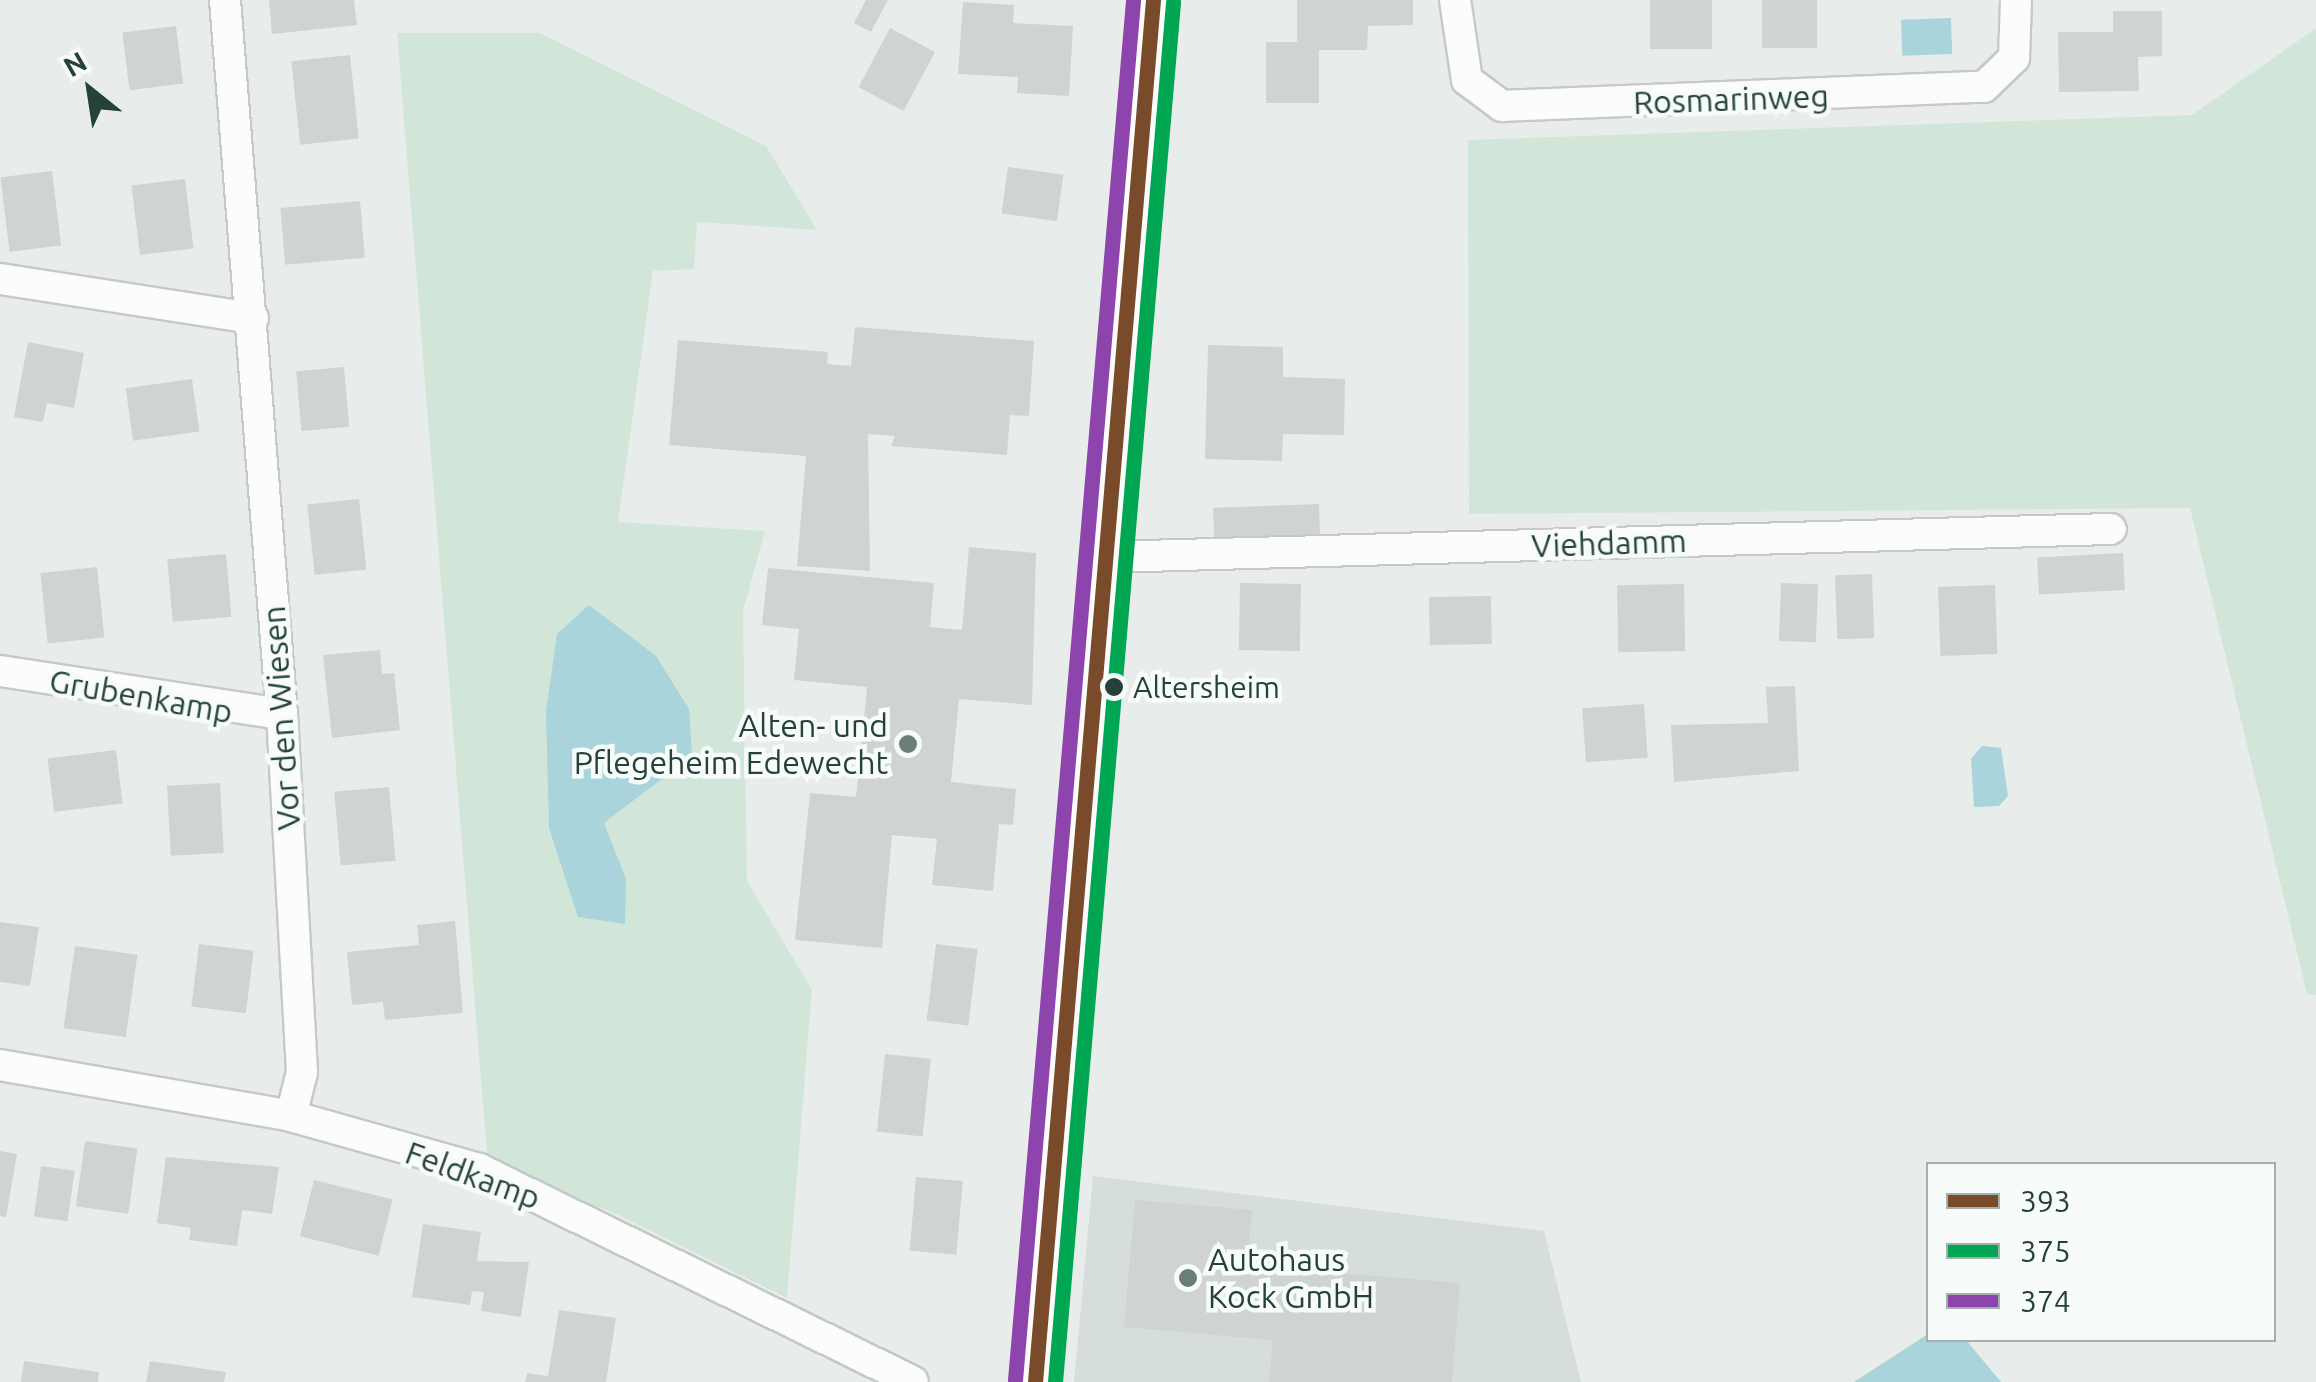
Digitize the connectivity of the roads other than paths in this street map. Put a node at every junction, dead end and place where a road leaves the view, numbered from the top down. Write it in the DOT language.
graph roads {
  1 [pos="225,0"];
  2 [pos="1153,0"];
  3 [pos="1456,0"];
  4 [pos="2016,0"];
  5 [pos="0,279"];
  6 [pos="253,318"];
  7 [pos="2111,530"];
  8 [pos="1108,557"];
  9 [pos="0,671"];
  10 [pos="282,714"];
  11 [pos="0,1065"];
  12 [pos="290,1116"];
  13 [pos="913,1382"];
  14 [pos="1036,1382"];
  1 -- 6 [label="street, Vor den Wiesen"];
  2 -- 8 [label="main road"];
  3 -- 4 [label="street, Rosmarinweg"];
  5 -- 6 [label="street"];
  6 -- 10 [label="street, Vor den Wiesen"];
  7 -- 8 [label="street, Viehdamm"];
  8 -- 14 [label="main road"];
  9 -- 10 [label="street, Grubenkamp"];
  10 -- 12 [label="street, Vor den Wiesen"];
  11 -- 12 [label="street, Feldkamp"];
  12 -- 13 [label="street, Feldkamp"];
}
